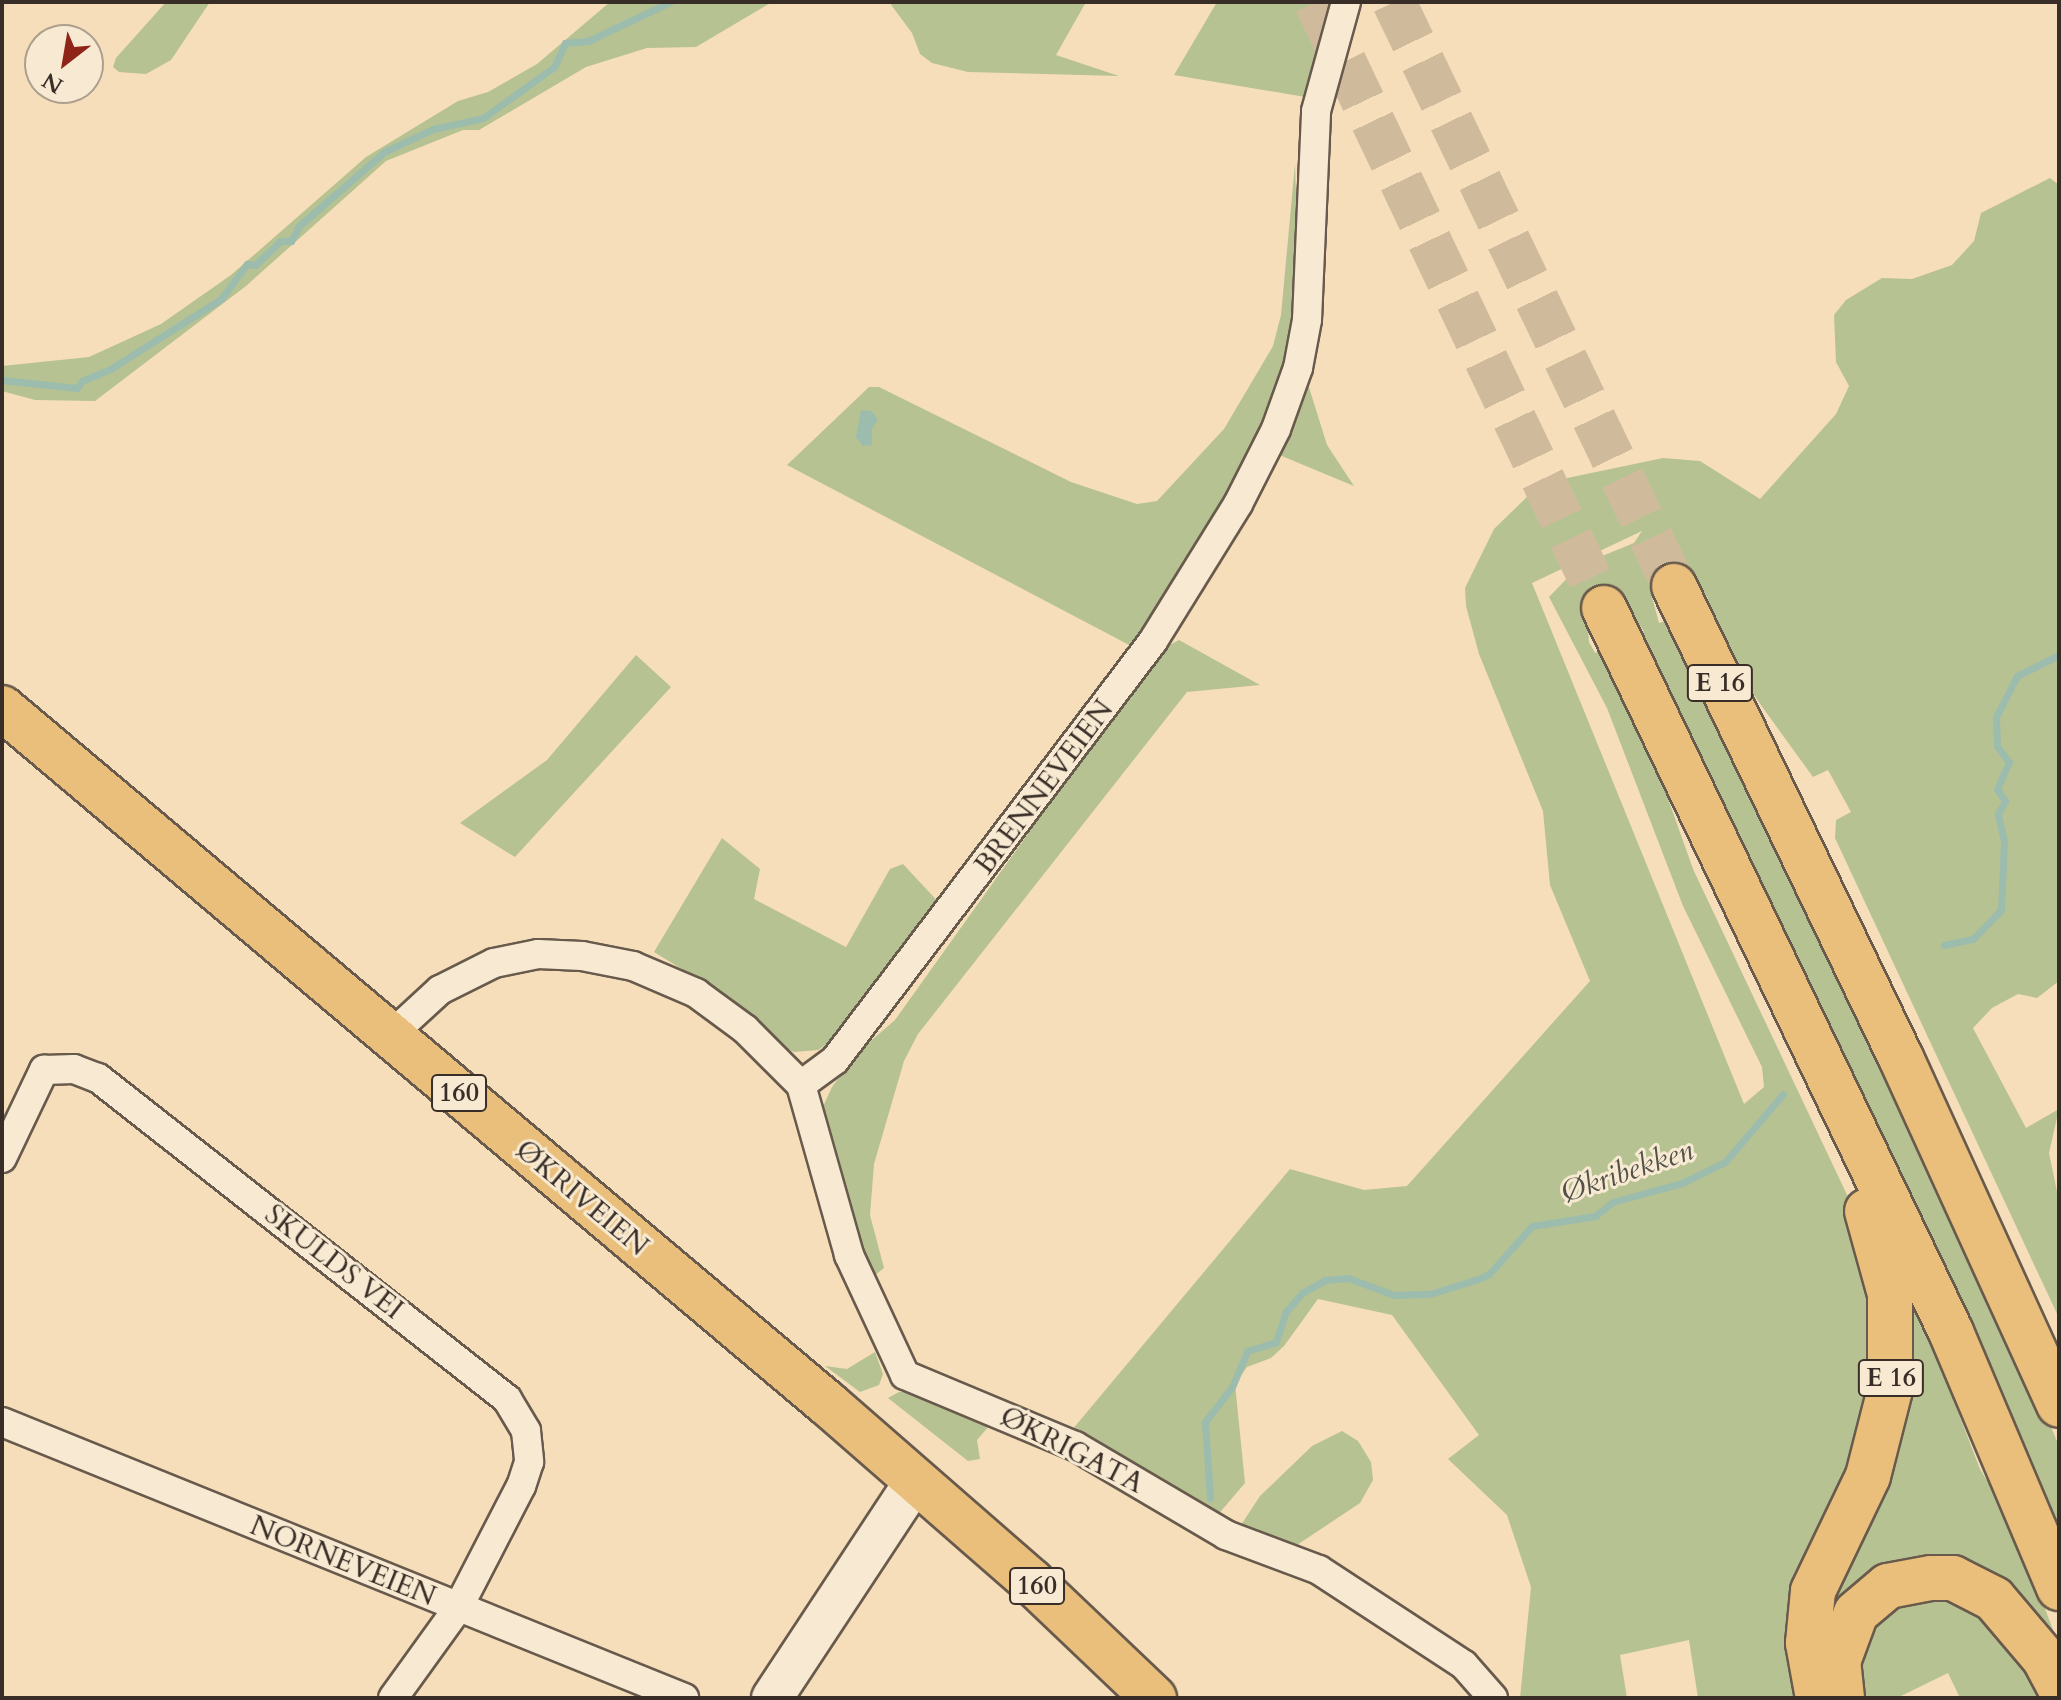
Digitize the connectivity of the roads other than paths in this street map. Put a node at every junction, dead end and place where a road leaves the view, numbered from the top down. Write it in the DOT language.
graph roads {
  1 [pos="1346,2"];
  2 [pos="1674,586"];
  3 [pos="1604,608"];
  4 [pos="2,708"];
  5 [pos="391,1035"];
  6 [pos="1814,1055"];
  7 [pos="801,1085"];
  8 [pos="2,1158"];
  9 [pos="2020,1314"];
  10 [pos="2059,1359"];
  11 [pos="2059,1405"];
  12 [pos="2,1422"];
  13 [pos="926,1489"];
  14 [pos="2059,1588"];
  15 [pos="458,1608"];
  16 [pos="2059,1686"];
  17 [pos="393,1698"];
  18 [pos="684,1698"];
  19 [pos="772,1698"];
  20 [pos="1154,1698"];
  21 [pos="1493,1698"];
  22 [pos="1818,1698"];
  23 [pos="1842,1698"];
  1 -- 7 [label="street, BRENNEVEIEN"];
  2 -- 9 [label="main road, E 16"];
  3 -- 6 [label="main road, E 16"];
  4 -- 5 [label="main road, ØKRIVEIEN / 160"];
  5 -- 7 [label="street"];
  5 -- 13 [label="main road, ØKRIVEIEN / 160"];
  6 -- 14 [label="main road, E 16"];
  6 -- 22 [label="main road, E 16"];
  7 -- 21 [label="street, ØKRIGATA"];
  8 -- 15 [label="street, SKULDS VEI"];
  9 -- 10 [label="main road, E 16"];
  9 -- 11 [label="main road, E 16"];
  12 -- 15 [label="street, NORNEVEIEN"];
  13 -- 19 [label="street"];
  13 -- 20 [label="main road, ØKRIVEIEN / 160"];
  15 -- 17 [label="street"];
  15 -- 18 [label="street, NORNEVEIEN"];
  16 -- 23 [label="main road"];
}
